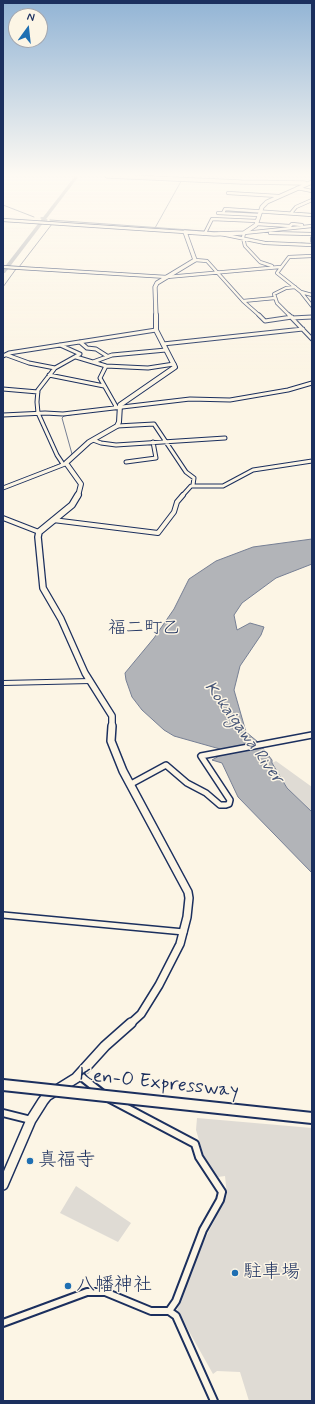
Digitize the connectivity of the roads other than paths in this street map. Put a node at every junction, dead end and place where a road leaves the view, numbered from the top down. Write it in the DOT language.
graph roads {
  1 [pos="189,242"];
  2 [pos="244,242"];
  3 [pos="263,242"];
  4 [pos="312,245"];
  5 [pos="312,256"];
  6 [pos="196,260"];
  7 [pos="3,267"];
  8 [pos="280,267"];
  9 [pos="217,272"];
  10 [pos="167,277"];
  11 [pos="295,287"];
  12 [pos="301,292"];
  13 [pos="312,294"];
  14 [pos="275,298"];
  15 [pos="243,301"];
  16 [pos="312,306"];
  17 [pos="312,317"];
  18 [pos="292,318"];
  19 [pos="303,329"];
  20 [pos="156,330"];
  21 [pos="311,338"];
  22 [pos="80,342"];
  23 [pos="60,345"];
  24 [pos="164,347"];
  25 [pos="4,355"];
  26 [pos="107,356"];
  27 [pos="76,357"];
  28 [pos="93,362"];
  29 [pos="174,364"];
  30 [pos="106,366"];
  31 [pos="55,368"];
  32 [pos="49,375"];
  33 [pos="312,383"];
  34 [pos="104,386"];
  35 [pos="3,389"];
  36 [pos="38,392"];
  37 [pos="118,408"];
  38 [pos="38,413"];
  39 [pos="3,415"];
  40 [pos="117,426"];
  41 [pos="225,438"];
  42 [pos="93,440"];
  43 [pos="166,441"];
  44 [pos="153,442"];
  45 [pos="312,461"];
  46 [pos="126,462"];
  47 [pos="65,464"];
  48 [pos="193,485"];
  49 [pos="3,488"];
  50 [pos="3,518"];
  51 [pos="53,520"];
  52 [pos="39,532"];
  53 [pos="90,680"];
  54 [pos="3,683"];
  55 [pos="312,735"];
  56 [pos="131,784"];
  57 [pos="3,915"];
  58 [pos="184,932"];
  59 [pos="79,1075"];
  60 [pos="3,1085"];
  61 [pos="3,1113"];
  62 [pos="312,1118"];
  63 [pos="31,1120"];
  64 [pos="3,1185"];
  65 [pos="169,1311"];
  66 [pos="3,1323"];
  67 [pos="214,1401"];
  1 -- 6 [label="main road"];
  2 -- 8 [label="street"];
  3 -- 4 [label="street"];
  5 -- 8 [label="street"];
  6 -- 9 [label="street"];
  6 -- 10 [label="main road"];
  7 -- 10 [label="street"];
  8 -- 9 [label="street"];
  8 -- 11 [label="street"];
  9 -- 10 [label="street"];
  9 -- 15 [label="street"];
  10 -- 20 [label="main road"];
  11 -- 12 [label="street"];
  11 -- 14 [label="street"];
  12 -- 13 [label="street"];
  12 -- 16 [label="street"];
  14 -- 15 [label="street"];
  14 -- 18 [label="street"];
  15 -- 18 [label="street"];
  17 -- 18 [label="street"];
  18 -- 19 [label="street"];
  19 -- 21 [label="street"];
  19 -- 24 [label="street"];
  20 -- 22 [label="street"];
  20 -- 24 [label="main road"];
  22 -- 23 [label="street"];
  22 -- 26 [label="street"];
  23 -- 25 [label="street"];
  23 -- 27 [label="street"];
  24 -- 26 [label="street"];
  24 -- 29 [label="main road"];
  25 -- 31 [label="street"];
  26 -- 28 [label="street"];
  27 -- 28 [label="street"];
  27 -- 31 [label="street"];
  28 -- 30 [label="street"];
  29 -- 30 [label="street"];
  29 -- 37 [label="main road"];
  30 -- 34 [label="street"];
  31 -- 32 [label="street"];
  32 -- 34 [label="street"];
  32 -- 36 [label="street"];
  33 -- 37 [label="street"];
  34 -- 37 [label="street"];
  35 -- 36 [label="street"];
  36 -- 38 [label="street"];
  37 -- 38 [label="street"];
  37 -- 40 [label="main road"];
  38 -- 39 [label="street"];
  38 -- 47 [label="street"];
  40 -- 42 [label="main road"];
  40 -- 43 [label="street"];
  41 -- 43 [label="street"];
  42 -- 44 [label="street"];
  42 -- 47 [label="main road"];
  43 -- 44 [label="street"];
  43 -- 48 [label="street"];
  44 -- 46 [label="street"];
  45 -- 48 [label="street"];
  47 -- 49 [label="street"];
  47 -- 51 [label="main road"];
  48 -- 51 [label="street"];
  50 -- 52 [label="street"];
  51 -- 52 [label="main road"];
  52 -- 53 [label="main road"];
  53 -- 54 [label="street"];
  53 -- 56 [label="main road"];
  55 -- 56 [label="street"];
  56 -- 58 [label="main road"];
  57 -- 58 [label="street"];
  58 -- 59 [label="main road"];
  59 -- 63 [label="main road"];
  59 -- 65 [label="street"];
  60 -- 62 [label="highway, Ken-O Expressway, bridge"];
  61 -- 63 [label="street"];
  63 -- 64 [label="main road"];
  65 -- 66 [label="street"];
  65 -- 67 [label="street"];
}
